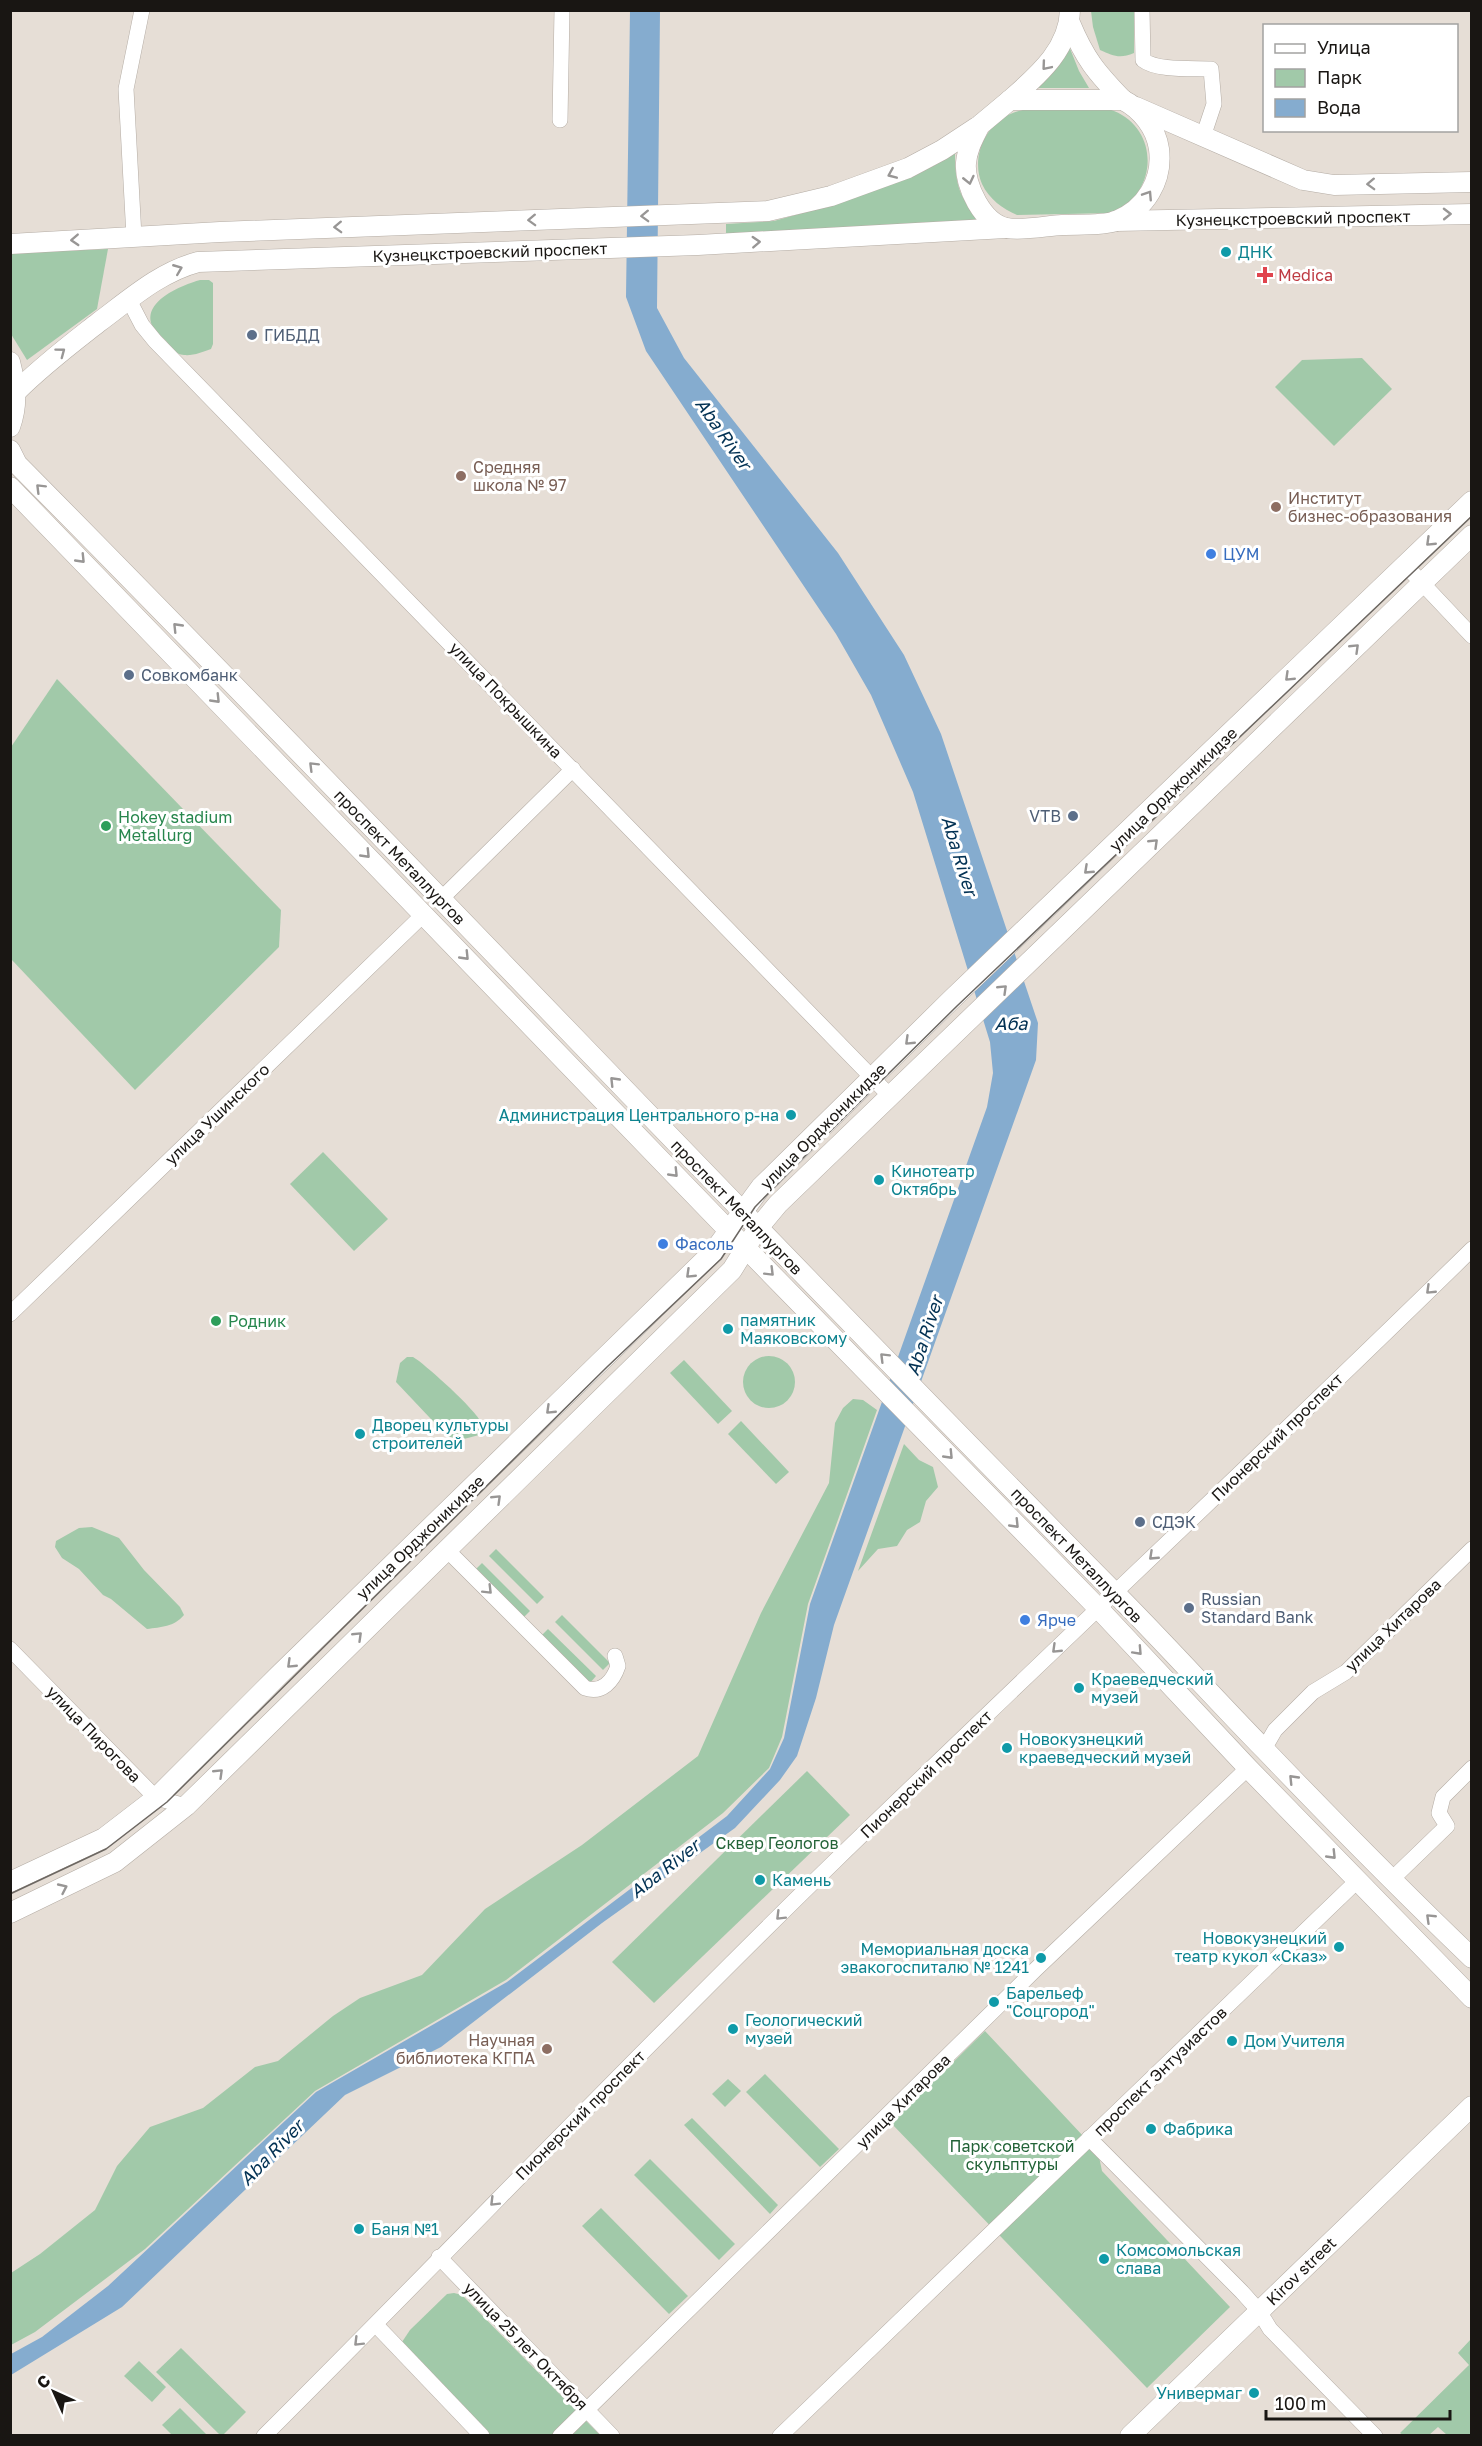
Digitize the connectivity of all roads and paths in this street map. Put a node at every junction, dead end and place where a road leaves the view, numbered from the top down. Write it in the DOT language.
graph roads {
  1 [pos="142,10"];
  2 [pos="562,10"];
  3 [pos="1142,10"];
  4 [pos="1070,16"];
  5 [pos="1010,100"];
  6 [pos="1129,103"];
  7 [pos="560,120"];
  8 [pos="980,125"];
  9 [pos="1203,137"];
  10 [pos="1472,182"];
  11 [pos="1472,214"];
  12 [pos="1115,221"];
  13 [pos="1006,228"];
  14 [pos="134,237"];
  15 [pos="10,244"];
  16 [pos="129,300"];
  17 [pos="10,362"];
  18 [pos="17,391"];
  19 [pos="10,427"];
  20 [pos="10,450"];
  21 [pos="10,487"];
  22 [pos="1472,501"];
  23 [pos="1472,535"];
  24 [pos="1406,566"];
  25 [pos="1422,583"];
  26 [pos="1472,636"];
  27 [pos="573,769"];
  28 [pos="441,899"];
  29 [pos="424,914"];
  30 [pos="872,1078"];
  31 [pos="890,1096"];
  32 [pos="741,1211"];
  33 [pos="758,1227"];
  34 [pos="729,1231"];
  35 [pos="746,1248"];
  36 [pos="1472,1249"];
  37 [pos="10,1314"];
  38 [pos="446,1549"];
  39 [pos="1472,1549"];
  40 [pos="1103,1597"];
  41 [pos="10,1649"];
  42 [pos="615,1656"];
  43 [pos="1264,1749"];
  44 [pos="1248,1768"];
  45 [pos="1472,1768"];
  46 [pos="156,1798"];
  47 [pos="186,1806"];
  48 [pos="1391,1880"];
  49 [pos="1357,1881"];
  50 [pos="10,1882"];
  51 [pos="10,1912"];
  52 [pos="1472,1958"];
  53 [pos="1472,1998"];
  54 [pos="1472,2106"];
  55 [pos="1089,2138"];
  56 [pos="439,2257"];
  57 [pos="1259,2311"];
  58 [pos="376,2325"];
  59 [pos="587,2410"];
  60 [pos="264,2436"];
  61 [pos="482,2436"];
  62 [pos="560,2436"];
  63 [pos="612,2436"];
  64 [pos="780,2436"];
  65 [pos="1130,2436"];
  66 [pos="1375,2436"];
  1 -- 14 [label="street"];
  2 -- 7 [label="street"];
  3 -- 9 [label="street"];
  4 -- 5 [label="main road, one-way"];
  4 -- 6 [label="main road"];
  5 -- 6 [label="main road"];
  5 -- 8 [label="main road"];
  6 -- 9 [label="main road, Кузнецкстроевский проспект"];
  12 -- 6 [label="main road, one-way"];
  8 -- 13 [label="main road, one-way"];
  8 -- 14 [label="main road, Кузнецкстроевский проспект, one-way"];
  10 -- 9 [label="main road, Кузнецкстроевский проспект, one-way"];
  12 -- 11 [label="main road, Кузнецкстроевский проспект, one-way"];
  12 -- 13 [label="main road"];
  16 -- 13 [label="main road, Кузнецкстроевский проспект, one-way"];
  14 -- 15 [label="main road, Кузнецкстроевский проспект, one-way"];
  18 -- 16 [label="main road, Кузнецкстроевский проспект, one-way"];
  16 -- 27 [label="street, улица Покрышкина"];
  17 -- 18 [label="main road"];
  18 -- 19 [label="main road"];
  28 -- 20 [label="main road, проспект Металлургов, one-way"];
  21 -- 29 [label="main road, проспект Металлургов, one-way"];
  22 -- 24 [label="main road, улица Орджоникидзе, one-way"];
  23 -- 25 [label="main road, улица Орджоникидзе"];
  24 -- 25 [label="street"];
  24 -- 30 [label="main road, улица Орджоникидзе, one-way"];
  25 -- 26 [label="street"];
  31 -- 25 [label="main road, улица Орджоникидзе, one-way"];
  27 -- 28 [label="street"];
  27 -- 30 [label="street, улица Покрышкина"];
  32 -- 28 [label="main road, проспект Металлургов, one-way"];
  29 -- 34 [label="main road, проспект Металлургов, one-way"];
  29 -- 37 [label="street, улица Ушинского"];
  30 -- 31 [label="street, улица Покрышкина"];
  30 -- 32 [label="main road, улица Орджоникидзе"];
  31 -- 33 [label="main road, улица Орджоникидзе"];
  32 -- 33 [label="main road, проспект Металлургов"];
  32 -- 34 [label="main road, улица Орджоникидзе"];
  33 -- 35 [label="main road, улица Орджоникидзе"];
  40 -- 33 [label="main road, проспект Металлургов, one-way"];
  34 -- 35 [label="main road, проспект Металлургов"];
  34 -- 46 [label="main road, улица Орджоникидзе, one-way"];
  38 -- 35 [label="main road, улица Орджоникидзе, one-way"];
  35 -- 40 [label="main road, проспект Металлургов, one-way"];
  36 -- 40 [label="street, Пионерский проспект, one-way"];
  38 -- 42 [label="street, one-way"];
  47 -- 38 [label="main road, улица Орджоникидзе, one-way"];
  39 -- 43 [label="street, улица Хитарова"];
  40 -- 43 [label="main road, проспект Металлургов"];
  40 -- 44 [label="main road, проспект Металлургов, one-way"];
  40 -- 56 [label="street, Пионерский проспект, one-way"];
  41 -- 46 [label="street, улица Пирогова"];
  48 -- 43 [label="main road, проспект Металлургов, one-way"];
  44 -- 49 [label="main road, проспект Металлургов, one-way"];
  44 -- 59 [label="street, улица Хитарова"];
  45 -- 48 [label="street"];
  46 -- 47 [label="street"];
  46 -- 50 [label="main road, улица Орджоникидзе"];
  51 -- 47 [label="main road, улица Орджоникидзе, one-way"];
  52 -- 48 [label="main road, проспект Металлургов, one-way"];
  49 -- 53 [label="main road, проспект Металлургов"];
  49 -- 55 [label="street, проспект Энтузиастов"];
  54 -- 57 [label="main road, Kirov street"];
  55 -- 57 [label="street"];
  55 -- 64 [label="street, проспект Энтузиастов"];
  56 -- 58 [label="street, Пионерский проспект"];
  56 -- 59 [label="street, улица 25 лет Октября"];
  57 -- 65 [label="main road, Kirov street"];
  57 -- 66 [label="street"];
  58 -- 60 [label="street, Пионерский проспект, one-way"];
  58 -- 61 [label="street"];
  59 -- 62 [label="street, улица Хитарова"];
  59 -- 63 [label="street, улица 25 лет Октября"];
}
